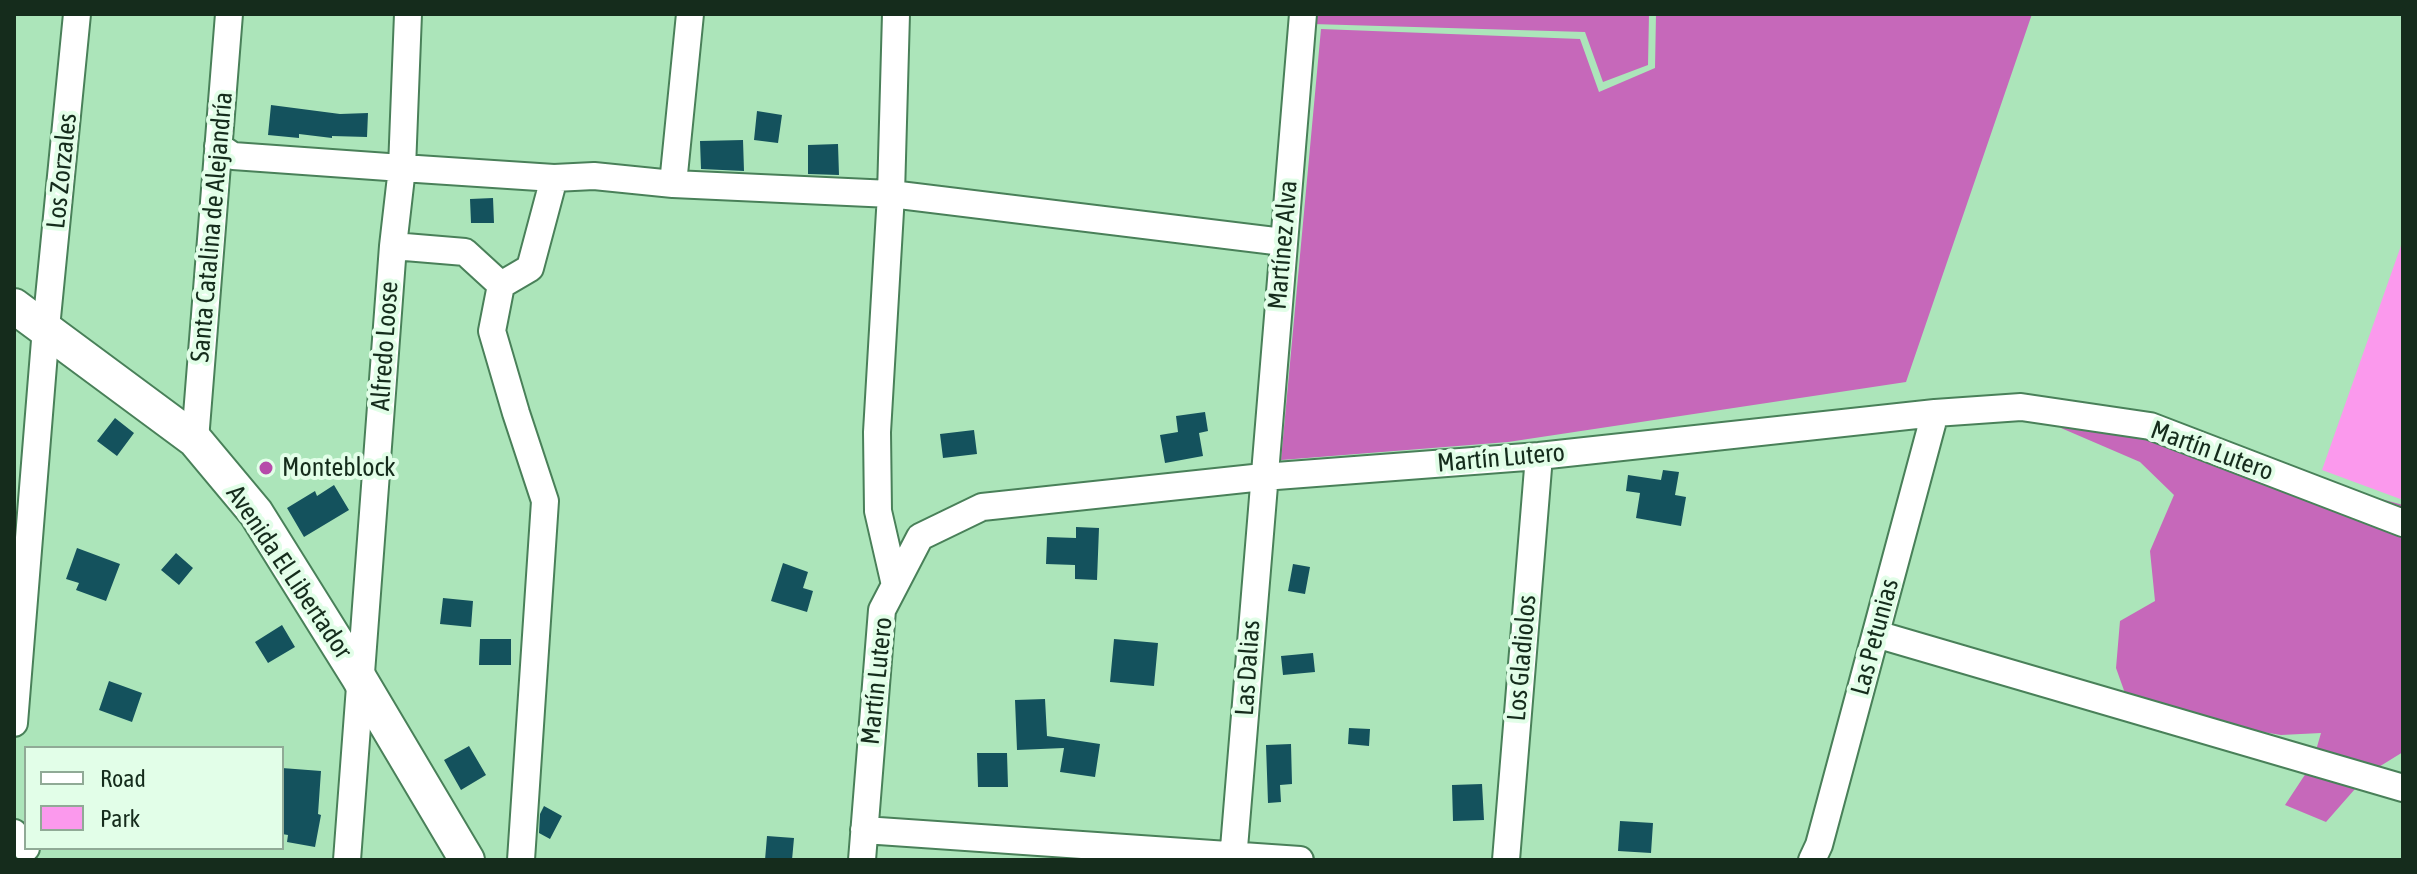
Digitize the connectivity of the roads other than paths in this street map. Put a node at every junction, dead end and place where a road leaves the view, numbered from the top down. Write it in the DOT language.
graph roads {
  1 [pos="77,14"];
  2 [pos="229,14"];
  3 [pos="408,14"];
  4 [pos="690,14"];
  5 [pos="896,14"];
  6 [pos="1303,14"];
  7 [pos="218,146"];
  8 [pos="402,168"];
  9 [pos="554,178"];
  10 [pos="673,184"];
  11 [pos="891,194"];
  12 [pos="1283,242"];
  13 [pos="393,246"];
  14 [pos="501,285"];
  15 [pos="14,306"];
  16 [pos="46,328"];
  17 [pos="1935,413"];
  18 [pos="195,440"];
  19 [pos="1539,456"];
  20 [pos="1263,477"];
  21 [pos="2403,523"];
  22 [pos="895,585"];
  23 [pos="1876,634"];
  24 [pos="359,678"];
  25 [pos="14,723"];
  26 [pos="2403,788"];
  27 [pos="864,830"];
  28 [pos="1233,857"];
  29 [pos="347,860"];
  30 [pos="467,860"];
  31 [pos="521,860"];
  32 [pos="862,860"];
  33 [pos="1300,860"];
  34 [pos="1506,860"];
  35 [pos="1812,860"];
  1 -- 16 [label="street, Los Zorzales"];
  2 -- 7 [label="street, Santa Catalina de Alejandría"];
  3 -- 8 [label="street, Alfredo Loose"];
  4 -- 10 [label="street"];
  5 -- 11 [label="street"];
  6 -- 12 [label="street, Martínez Alva"];
  7 -- 8 [label="street"];
  7 -- 18 [label="street, Santa Catalina de Alejandría"];
  8 -- 9 [label="street"];
  8 -- 13 [label="street, Alfredo Loose"];
  9 -- 10 [label="street"];
  9 -- 14 [label="street"];
  10 -- 11 [label="street"];
  11 -- 12 [label="street"];
  11 -- 22 [label="street"];
  12 -- 20 [label="street, Martínez Alva"];
  13 -- 14 [label="street"];
  13 -- 24 [label="street, Alfredo Loose"];
  14 -- 31 [label="street"];
  15 -- 16 [label="main road, Avenida El Libertador"];
  16 -- 18 [label="main road, Avenida El Libertador"];
  16 -- 25 [label="street, Los Zorzales"];
  17 -- 19 [label="street, Martín Lutero"];
  17 -- 21 [label="street, Martín Lutero"];
  17 -- 23 [label="street, Las Petunias"];
  18 -- 24 [label="main road, Avenida El Libertador"];
  19 -- 20 [label="street, Martín Lutero"];
  19 -- 34 [label="street, Los Gladiolos"];
  20 -- 22 [label="street, Martín Lutero"];
  20 -- 28 [label="street, Las Dalias"];
  22 -- 27 [label="street, Martín Lutero"];
  23 -- 26 [label="street"];
  23 -- 35 [label="street, Las Petunias"];
  24 -- 29 [label="street, Alfredo Loose"];
  24 -- 30 [label="main road, Avenida El Libertador"];
  27 -- 28 [label="street"];
  27 -- 32 [label="street, Martín Lutero"];
  28 -- 33 [label="street"];
}
